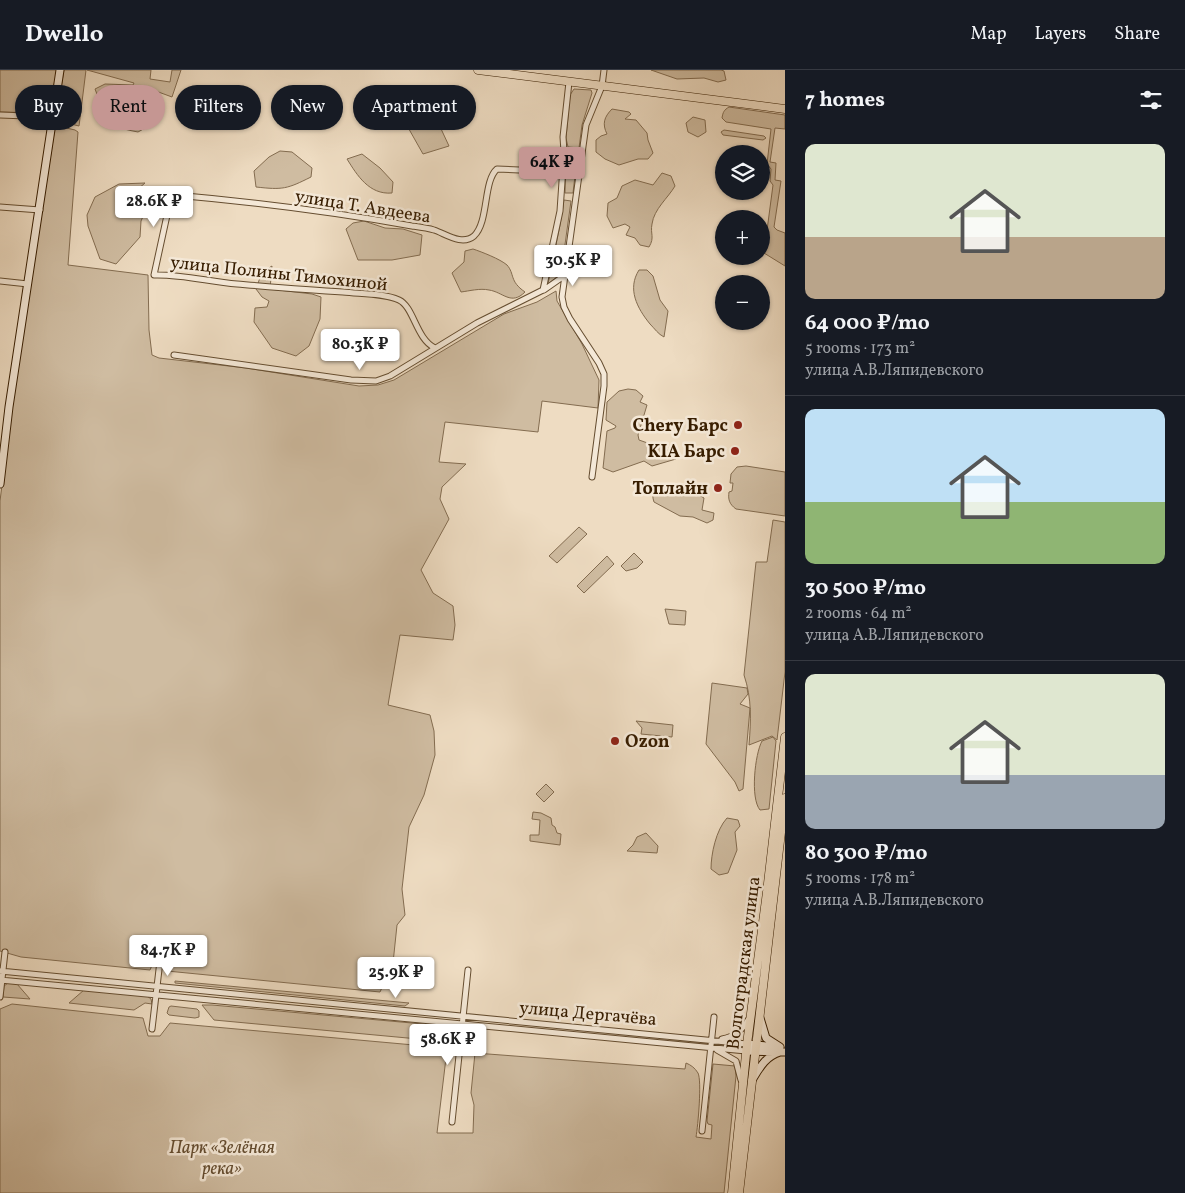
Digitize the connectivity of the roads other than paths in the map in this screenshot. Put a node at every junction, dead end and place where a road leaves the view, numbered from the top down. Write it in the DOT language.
graph roads {
  1 [pos="60,70"];
  2 [pos="478,70"];
  3 [pos="604,70"];
  4 [pos="569,82"];
  5 [pos="58,85"];
  6 [pos="602,86"];
  7 [pos="785,109"];
  8 [pos="0,114"];
  9 [pos="15,115"];
  10 [pos="51,130"];
  11 [pos="563,172"];
  12 [pos="0,207"];
  13 [pos="40,210"];
  14 [pos="154,275"];
  15 [pos="564,276"];
  16 [pos="0,281"];
  17 [pos="28,284"];
  18 [pos="543,290"];
  19 [pos="435,348"];
  20 [pos="174,355"];
  21 [pos="592,476"];
  22 [pos="0,484"];
  23 [pos="785,737"];
  24 [pos="785,798"];
  25 [pos="784,816"];
  26 [pos="5,952"];
  27 [pos="160,961"];
  28 [pos="468,970"];
  29 [pos="1,971"];
  30 [pos="1,980"];
  31 [pos="157,990"];
  32 [pos="0,997"];
  33 [pos="756,1012"];
  34 [pos="463,1016"];
  35 [pos="714,1017"];
  36 [pos="462,1024"];
  37 [pos="152,1029"];
  38 [pos="713,1040"];
  39 [pos="746,1047"];
  40 [pos="712,1048"];
  41 [pos="756,1048"];
  42 [pos="782,1050"];
  43 [pos="752,1080"];
  44 [pos="743,1087"];
  45 [pos="452,1122"];
  46 [pos="702,1131"];
  47 [pos="732,1193"];
  48 [pos="739,1193"];
  1 -- 5 [label="street"];
  2 -- 4 [label="main road"];
  3 -- 6 [label="street"];
  4 -- 6 [label="main road"];
  4 -- 11 [label="street"];
  6 -- 7 [label="main road"];
  6 -- 15 [label="street"];
  8 -- 9 [label="street"];
  10 -- 13 [label="street"];
  11 -- 14 [label="street, улица Т. Авдеева"];
  11 -- 18 [label="street"];
  12 -- 13 [label="street"];
  13 -- 17 [label="street"];
  14 -- 19 [label="street, улица Полины Тимохиной"];
  15 -- 18 [label="street"];
  15 -- 21 [label="street"];
  16 -- 17 [label="street"];
  17 -- 22 [label="street"];
  18 -- 19 [label="street"];
  19 -- 20 [label="street"];
  23 -- 33 [label="main road, Волгоградская улица"];
  24 -- 25 [label="main road, Волгоградская улица"];
  25 -- 33 [label="main road, Волгоградская улица"];
  26 -- 29 [label="street"];
  27 -- 31 [label="street"];
  28 -- 34 [label="street"];
  29 -- 30 [label="street"];
  29 -- 31 [label="street, улица Дергачёва"];
  30 -- 31 [label="street, улица Дергачёва"];
  30 -- 32 [label="street"];
  31 -- 34 [label="street, улица Дергачёва"];
  31 -- 36 [label="street, улица Дергачёва"];
  31 -- 37 [label="street"];
  33 -- 38 [label="street"];
  33 -- 39 [label="main road, Волгоградская улица"];
  33 -- 41 [label="main road, Волгоградская улица"];
  33 -- 42 [label="street"];
  34 -- 36 [label="street"];
  34 -- 38 [label="street, улица Дергачёва"];
  35 -- 38 [label="street"];
  36 -- 40 [label="street, улица Дергачёва"];
  36 -- 45 [label="street"];
  38 -- 39 [label="street, улица Дергачёва"];
  38 -- 40 [label="street"];
  39 -- 40 [label="street, улица Дергачёва"];
  39 -- 41 [label="street, улица Дергачёва"];
  39 -- 44 [label="main road, Волгоградская улица"];
  40 -- 44 [label="street"];
  40 -- 46 [label="street"];
  41 -- 42 [label="street, улица Дергачёва"];
  41 -- 43 [label="main road, Волгоградская улица"];
  42 -- 43 [label="street"];
  43 -- 48 [label="main road, Волгоградская улица"];
  44 -- 47 [label="main road, Волгоградская улица"];
}
